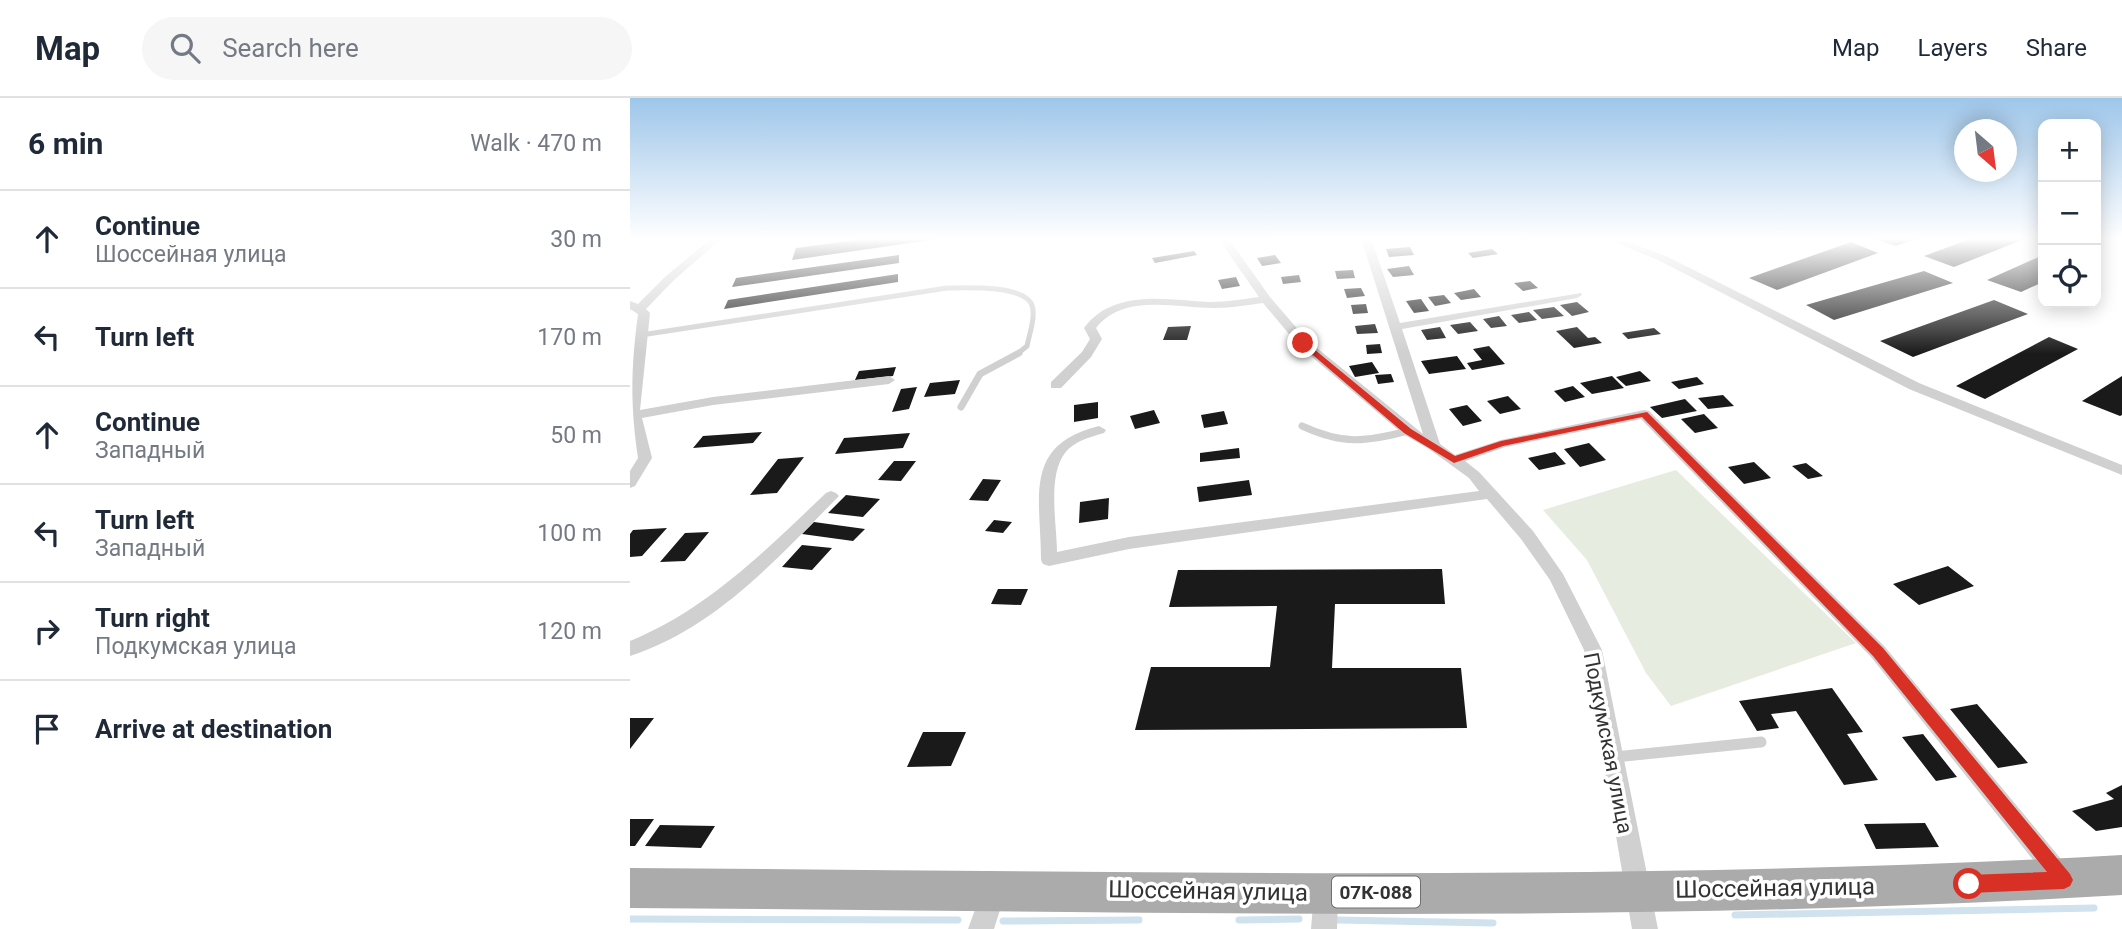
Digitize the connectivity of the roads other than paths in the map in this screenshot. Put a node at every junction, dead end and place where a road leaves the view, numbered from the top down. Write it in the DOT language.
graph roads {
  1 [pos="671,277"];
  2 [pos="1250,277"];
  3 [pos="1379,277"];
  4 [pos="1699,277"];
  5 [pos="1577,295"];
  6 [pos="1266,299"];
  7 [pos="635,307"];
  8 [pos="1396,327"];
  9 [pos="641,335"];
  10 [pos="889,380"];
  11 [pos="1056,385"];
  12 [pos="961,407"];
  13 [pos="632,410"];
  14 [pos="1302,426"];
  15 [pos="1099,430"];
  16 [pos="1408,431"];
  17 [pos="1434,446"];
  18 [pos="1454,460"];
  19 [pos="2122,470"];
  20 [pos="630,483"];
  21 [pos="1491,494"];
  22 [pos="831,496"];
  23 [pos="630,649"];
  24 [pos="1761,742"];
  25 [pos="1612,757"];
  26 [pos="2064,880"];
  27 [pos="2117,884"];
  28 [pos="630,888"];
  29 [pos="995,889"];
  30 [pos="1637,891"];
  31 [pos="1325,911"];
  32 [pos="981,929"];
  33 [pos="1645,929"];
  1 -- 7 [label="street"];
  2 -- 6 [label="street, Подкумская улица"];
  3 -- 8 [label="street"];
  4 -- 19 [label="street"];
  5 -- 8 [label="street"];
  6 -- 11 [label="street"];
  6 -- 16 [label="street, Подкумская улица"];
  7 -- 9 [label="street"];
  8 -- 17 [label="street"];
  9 -- 12 [label="lane"];
  9 -- 13 [label="street"];
  10 -- 13 [label="street"];
  13 -- 20 [label="street"];
  14 -- 16 [label="lane"];
  15 -- 21 [label="street"];
  16 -- 17 [label="street, Подкумская улица"];
  17 -- 18 [label="street, Подкумская улица"];
  18 -- 21 [label="street, Подкумская улица"];
  18 -- 26 [label="street"];
  21 -- 25 [label="street, Подкумская улица"];
  22 -- 23 [label="street"];
  24 -- 25 [label="lane"];
  25 -- 30 [label="street, Подкумская улица"];
  26 -- 27 [label="main road, Шоссейная улица / 07К-088"];
  26 -- 30 [label="main road, Шоссейная улица / 07К-088"];
  28 -- 29 [label="main road, Шоссейная улица / 07К-088"];
  29 -- 31 [label="main road, Шоссейная улица / 07К-088"];
  29 -- 32 [label="street"];
  30 -- 31 [label="main road, Шоссейная улица / 07К-088"];
  30 -- 33 [label="street, Подкумская улица"];
}
